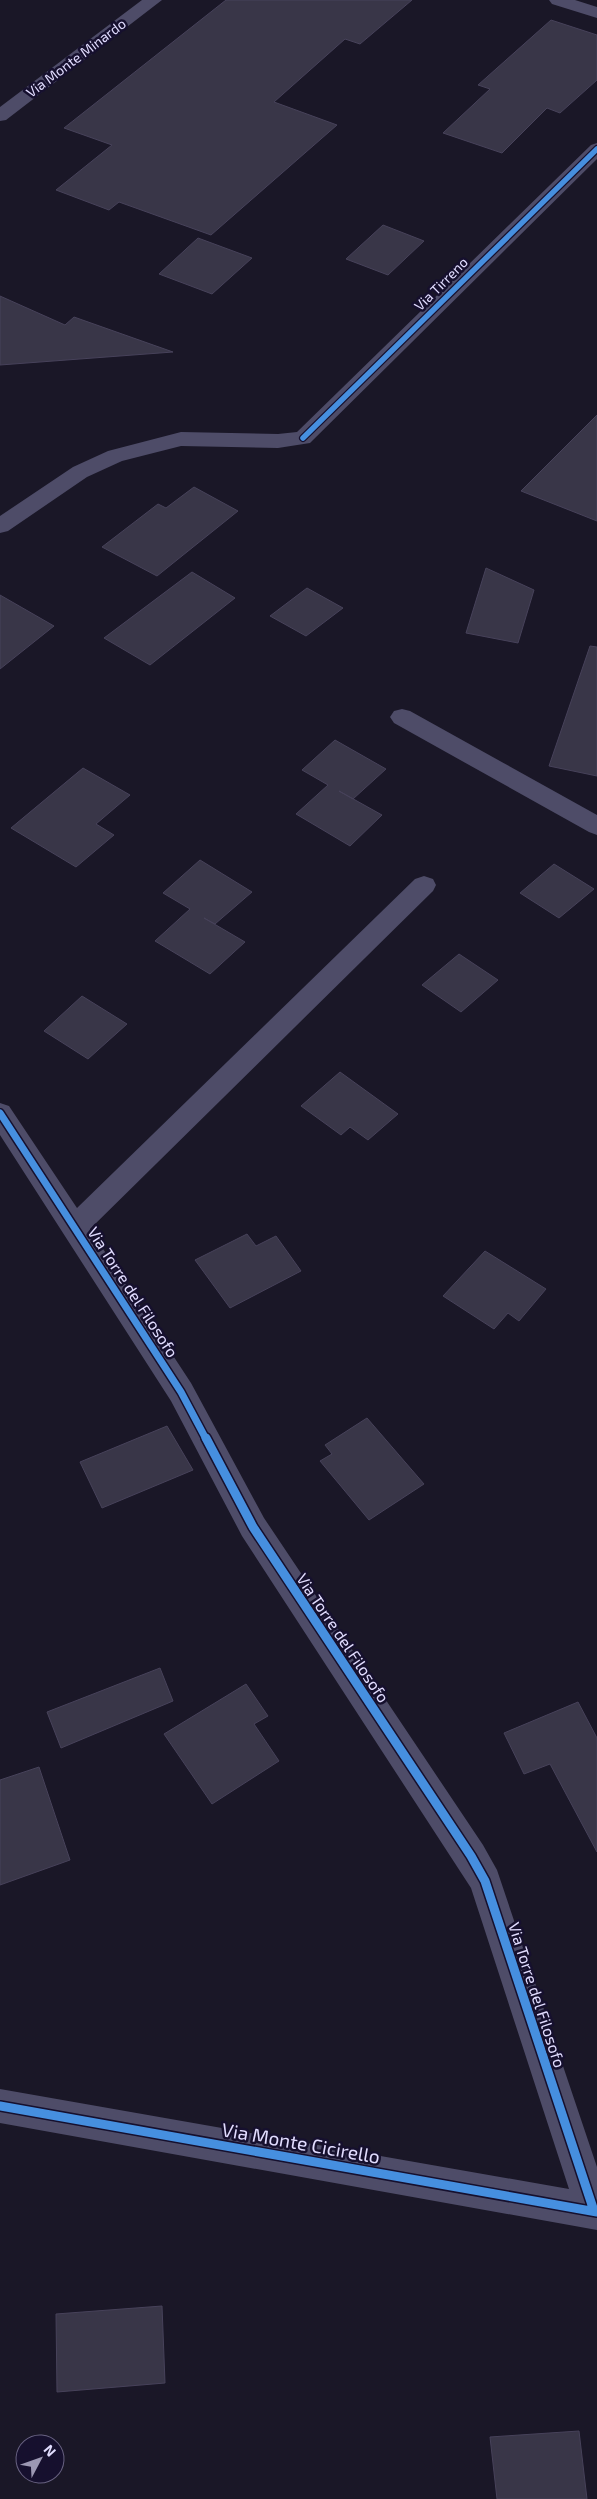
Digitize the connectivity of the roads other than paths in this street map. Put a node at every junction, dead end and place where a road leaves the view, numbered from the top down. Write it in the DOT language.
graph roads {
  1 [pos="152,0"];
  2 [pos="558,0"];
  3 [pos="597,13"];
  4 [pos="0,116"];
  5 [pos="597,148"];
  6 [pos="0,526"];
  7 [pos="402,717"];
  8 [pos="597,826"];
  9 [pos="424,885"];
  10 [pos="0,1113"];
  11 [pos="74,1228"];
  12 [pos="0,2106"];
  13 [pos="595,2212"];
  1 -- 4 [label="street, Via Monte Minardo"];
  2 -- 3 [label="street"];
  5 -- 6 [label="street, Via Tirreno"];
  7 -- 8 [label="street"];
  9 -- 11 [label="street"];
  10 -- 11 [label="street, Via Torre del Filosofo"];
  11 -- 13 [label="street, Via Torre del Filosofo"];
  12 -- 13 [label="street, Via Monte Cicirello"];
}
